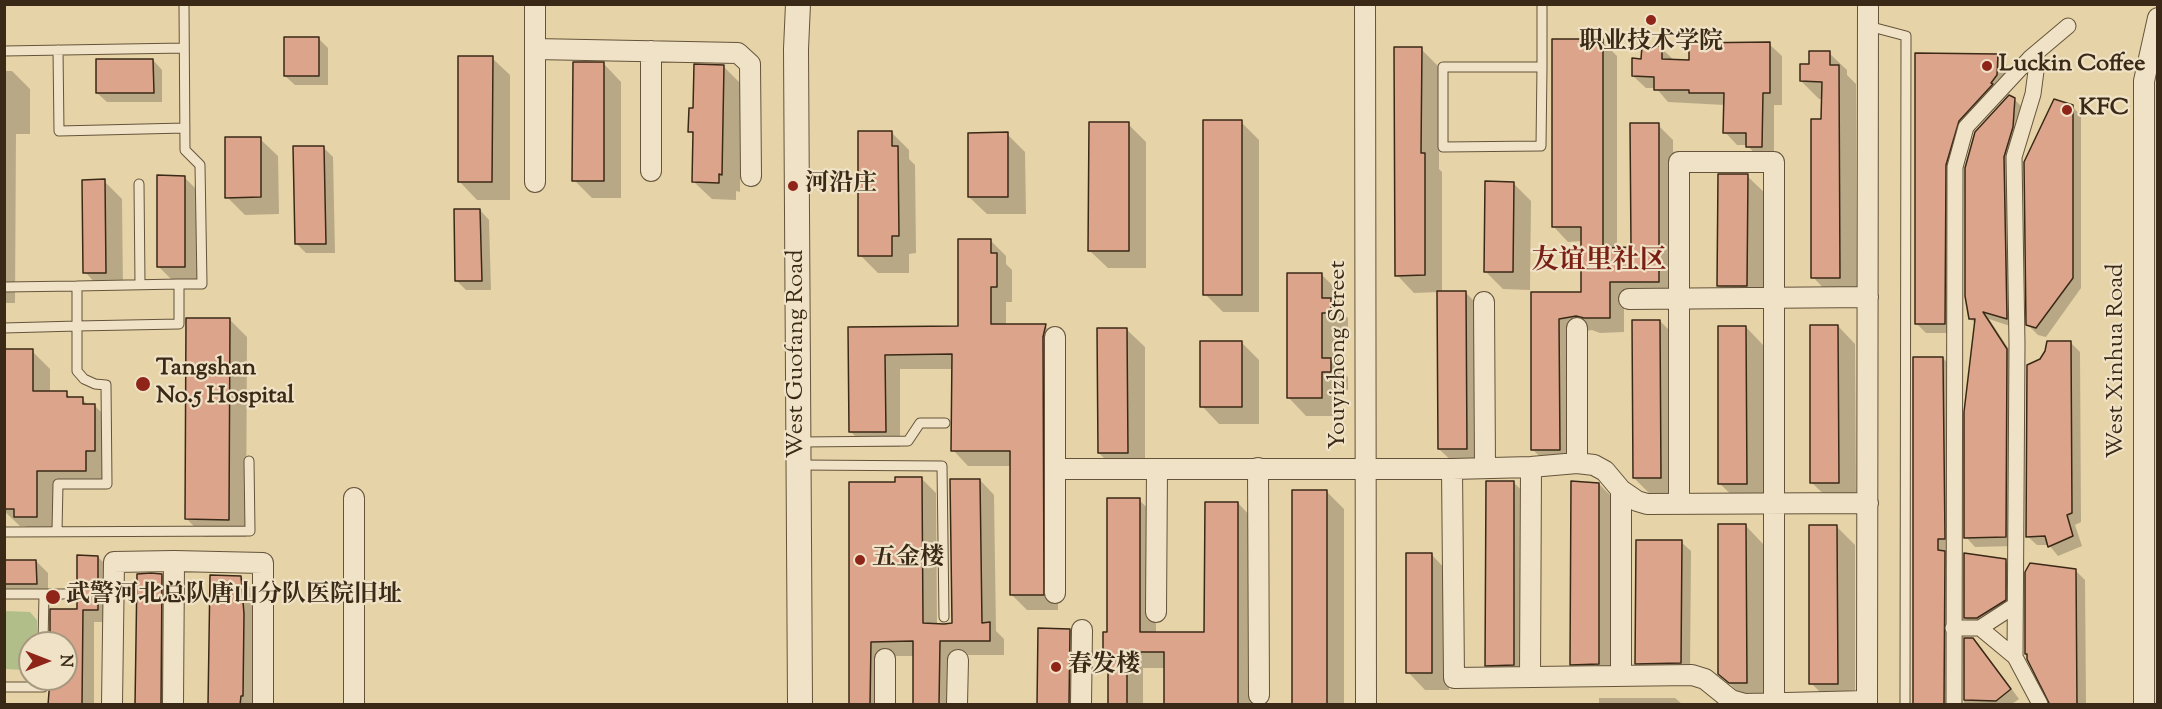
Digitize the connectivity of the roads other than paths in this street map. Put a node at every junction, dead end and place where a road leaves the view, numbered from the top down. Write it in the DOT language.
graph roads {
  1 [pos="184,4"];
  2 [pos="536,4"];
  3 [pos="798,4"];
  4 [pos="1365,4"];
  5 [pos="1542,4"];
  6 [pos="1868,4"];
  7 [pos="2157,18"];
  8 [pos="1868,26"];
  9 [pos="2068,26"];
  10 [pos="184,48"];
  11 [pos="536,49"];
  12 [pos="58,50"];
  13 [pos="4,51"];
  14 [pos="651,51"];
  15 [pos="2030,58"];
  16 [pos="1542,67"];
  17 [pos="185,128"];
  18 [pos="651,171"];
  19 [pos="751,176"];
  20 [pos="536,182"];
  21 [pos="139,184"];
  22 [pos="140,284"];
  23 [pos="179,284"];
  24 [pos="4,286"];
  25 [pos="77,286"];
  26 [pos="1868,297"];
  27 [pos="1629,298"];
  28 [pos="1679,298"];
  29 [pos="1774,298"];
  30 [pos="1484,302"];
  31 [pos="77,326"];
  32 [pos="4,328"];
  33 [pos="1577,328"];
  34 [pos="1055,336"];
  35 [pos="945,423"];
  36 [pos="798,454"];
  37 [pos="249,461"];
  38 [pos="1577,463"];
  39 [pos="1531,467"];
  40 [pos="1258,468"];
  41 [pos="1366,468"];
  42 [pos="1485,468"];
  43 [pos="1157,469"];
  44 [pos="1452,469"];
  45 [pos="1055,470"];
  46 [pos="1621,490"];
  47 [pos="354,498"];
  48 [pos="1774,503"];
  49 [pos="1868,503"];
  50 [pos="1679,504"];
  51 [pos="57,531"];
  52 [pos="4,532"];
  53 [pos="174,561"];
  54 [pos="1055,593"];
  55 [pos="4,594"];
  56 [pos="44,594"];
  57 [pos="70,594"];
  58 [pos="2014,606"];
  59 [pos="1156,612"];
  60 [pos="944,617"];
  61 [pos="1953,628"];
  62 [pos="1980,628"];
  63 [pos="1082,630"];
  64 [pos="43,631"];
  65 [pos="2014,657"];
  66 [pos="885,659"];
  67 [pos="958,660"];
  68 [pos="1621,676"];
  69 [pos="1530,677"];
  70 [pos="1259,695"];
  71 [pos="1774,702"];
  72 [pos="1867,703"];
  73 [pos="112,705"];
  74 [pos="173,705"];
  75 [pos="263,705"];
  76 [pos="354,705"];
  77 [pos="800,705"];
  78 [pos="885,705"];
  79 [pos="957,705"];
  80 [pos="1081,705"];
  81 [pos="1366,705"];
  82 [pos="1905,705"];
  83 [pos="1954,705"];
  84 [pos="2040,705"];
  85 [pos="2144,705"];
  1 -- 10 [label="lane"];
  2 -- 11 [label="street"];
  3 -- 36 [label="street, West Guofang Road"];
  4 -- 41 [label="street, Youyizhong Street"];
  5 -- 16 [label="lane"];
  6 -- 8 [label="street"];
  7 -- 85 [label="street, West Xinhua Road"];
  8 -- 26 [label="street"];
  8 -- 82 [label="lane"];
  9 -- 15 [label="street"];
  10 -- 12 [label="lane"];
  10 -- 17 [label="lane"];
  11 -- 14 [label="street"];
  11 -- 20 [label="street"];
  12 -- 13 [label="lane"];
  12 -- 17 [label="lane"];
  14 -- 18 [label="street"];
  14 -- 19 [label="street"];
  15 -- 58 [label="street"];
  15 -- 61 [label="street"];
  16 -- 16 [label="lane"];
  17 -- 23 [label="lane"];
  21 -- 22 [label="lane"];
  22 -- 23 [label="lane"];
  22 -- 25 [label="lane"];
  23 -- 31 [label="lane"];
  24 -- 25 [label="lane"];
  25 -- 31 [label="lane"];
  26 -- 29 [label="street"];
  26 -- 49 [label="street"];
  27 -- 28 [label="street"];
  28 -- 29 [label="street"];
  28 -- 29 [label="street"];
  28 -- 50 [label="street"];
  29 -- 48 [label="street"];
  30 -- 42 [label="street"];
  31 -- 32 [label="lane"];
  31 -- 51 [label="lane"];
  33 -- 38 [label="street"];
  34 -- 45 [label="street"];
  35 -- 36 [label="lane"];
  36 -- 60 [label="lane"];
  36 -- 77 [label="street, West Guofang Road"];
  37 -- 51 [label="lane"];
  38 -- 39 [label="street"];
  38 -- 46 [label="street"];
  39 -- 42 [label="street"];
  39 -- 69 [label="street"];
  40 -- 41 [label="street"];
  40 -- 43 [label="street"];
  40 -- 70 [label="street"];
  41 -- 44 [label="street"];
  41 -- 81 [label="street, Youyizhong Street"];
  42 -- 44 [label="street"];
  43 -- 45 [label="street"];
  43 -- 59 [label="street"];
  44 -- 69 [label="street"];
  45 -- 54 [label="street"];
  46 -- 50 [label="street"];
  46 -- 68 [label="street"];
  47 -- 76 [label="street"];
  48 -- 49 [label="street"];
  48 -- 50 [label="street"];
  48 -- 71 [label="street"];
  49 -- 72 [label="street"];
  51 -- 52 [label="lane"];
  53 -- 73 [label="street"];
  53 -- 74 [label="street"];
  53 -- 75 [label="street"];
  55 -- 56 [label="lane"];
  56 -- 57 [label="lane"];
  56 -- 64 [label="lane"];
  58 -- 62 [label="street"];
  58 -- 65 [label="street"];
  61 -- 62 [label="street"];
  61 -- 83 [label="street"];
  62 -- 65 [label="street"];
  63 -- 80 [label="street"];
  65 -- 84 [label="street"];
  66 -- 78 [label="street"];
  67 -- 79 [label="street"];
  68 -- 69 [label="street"];
  68 -- 71 [label="street"];
  71 -- 72 [label="street"];
}
